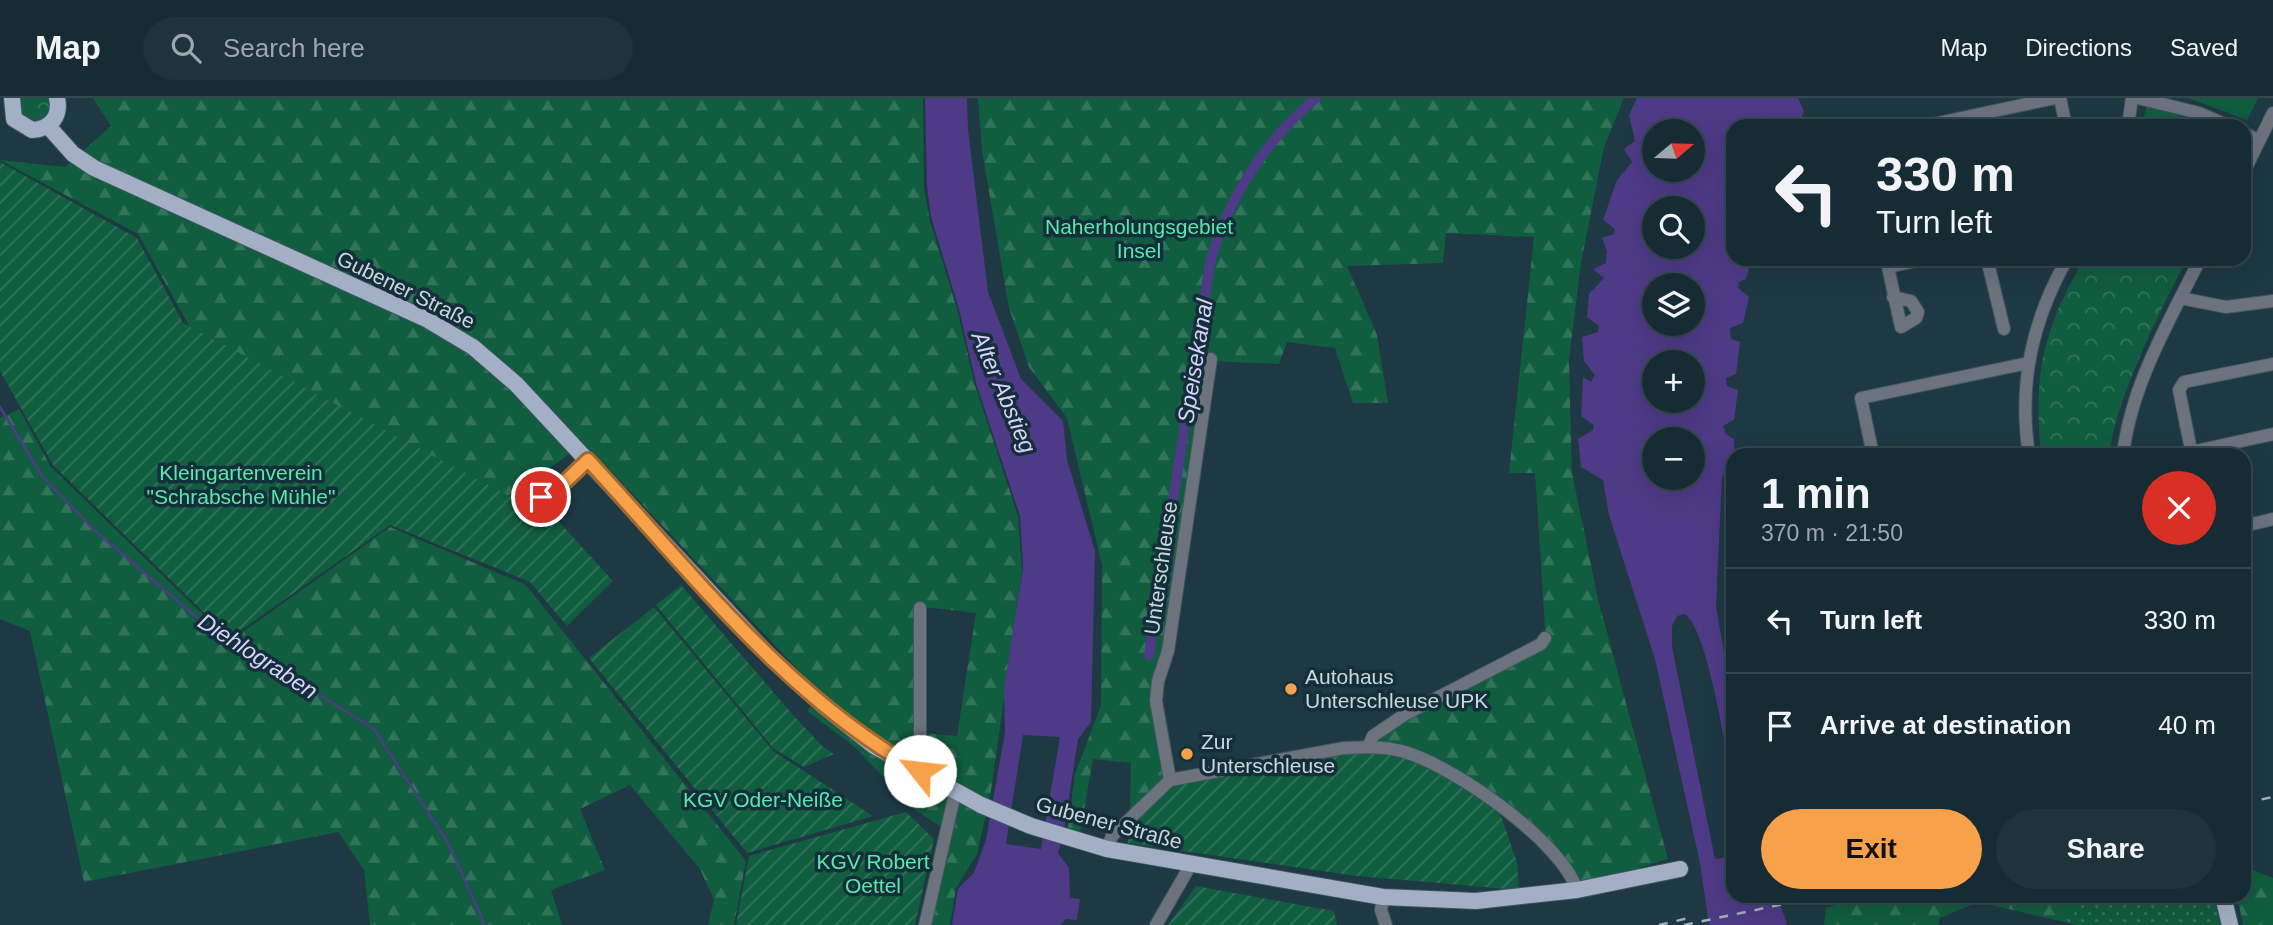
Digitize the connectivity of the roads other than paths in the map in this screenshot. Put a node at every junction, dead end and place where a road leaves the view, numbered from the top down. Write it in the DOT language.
graph roads {
  1 [pos="12,98"];
  2 [pos="57,98"];
  3 [pos="2058,98"];
  4 [pos="2132,98"];
  5 [pos="2138,98"];
  6 [pos="2273,113"];
  7 [pos="1958,119"];
  8 [pos="2064,119"];
  9 [pos="2129,119"];
  10 [pos="2212,119"];
  11 [pos="7,123"];
  12 [pos="48,126"];
  13 [pos="2251,137"];
  14 [pos="2259,141"];
  15 [pos="2251,158"];
  16 [pos="1893,266"];
  17 [pos="1989,266"];
  18 [pos="2063,266"];
  19 [pos="2196,266"];
  20 [pos="1893,297"];
  21 [pos="2180,298"];
  22 [pos="2273,301"];
  23 [pos="2004,329"];
  24 [pos="1212,359"];
  25 [pos="2028,363"];
  26 [pos="2273,364"];
  27 [pos="2273,434"];
  28 [pos="1872,448"];
  29 [pos="2028,448"];
  30 [pos="2124,448"];
  31 [pos="2190,448"];
  32 [pos="2216,448"];
  33 [pos="588,460"];
  34 [pos="541,497"];
  35 [pos="2273,520"];
  36 [pos="2251,525"];
  37 [pos="920,608"];
  38 [pos="1545,638"];
  39 [pos="1368,747"];
  40 [pos="920,771"];
  41 [pos="1170,780"];
  42 [pos="956,793"];
  43 [pos="1107,849"];
  44 [pos="1191,866"];
  45 [pos="1680,869"];
  46 [pos="1577,890"];
  47 [pos="1383,897"];
  48 [pos="2225,903"];
  49 [pos="925,925"];
  50 [pos="1156,925"];
  51 [pos="1386,925"];
  52 [pos="2230,925"];
  1 -- 11 [label="main road"];
  2 -- 12 [label="main road"];
  3 -- 7 [label="street"];
  3 -- 8 [label="street"];
  4 -- 9 [label="street"];
  5 -- 10 [label="street"];
  6 -- 14 [label="street"];
  11 -- 12 [label="main road"];
  12 -- 33 [label="main road, Gubener Straße"];
  13 -- 14 [label="street"];
  14 -- 15 [label="street"];
  16 -- 20 [label="street"];
  17 -- 23 [label="street"];
  18 -- 25 [label="street"];
  19 -- 21 [label="street"];
  21 -- 22 [label="street"];
  21 -- 30 [label="street"];
  24 -- 41 [label="street, Unterschleuse"];
  25 -- 28 [label="street"];
  25 -- 29 [label="street"];
  26 -- 31 [label="street"];
  27 -- 32 [label="street"];
  33 -- 34 [label="street"];
  33 -- 40 [label="main road, Gubener Straße"];
  35 -- 36 [label="street"];
  37 -- 40 [label="street"];
  38 -- 39 [label="street"];
  39 -- 41 [label="street"];
  39 -- 46 [label="street"];
  40 -- 42 [label="main road, Gubener Straße"];
  41 -- 43 [label="street"];
  42 -- 43 [label="main road, Gubener Straße"];
  42 -- 49 [label="street"];
  43 -- 44 [label="main road, Gubener Straße"];
  44 -- 47 [label="main road, Gubener Straße"];
  44 -- 50 [label="street"];
  45 -- 46 [label="main road, Gubener Straße"];
  46 -- 47 [label="main road, Gubener Straße"];
  47 -- 51 [label="street"];
  48 -- 52 [label="main road"];
}
